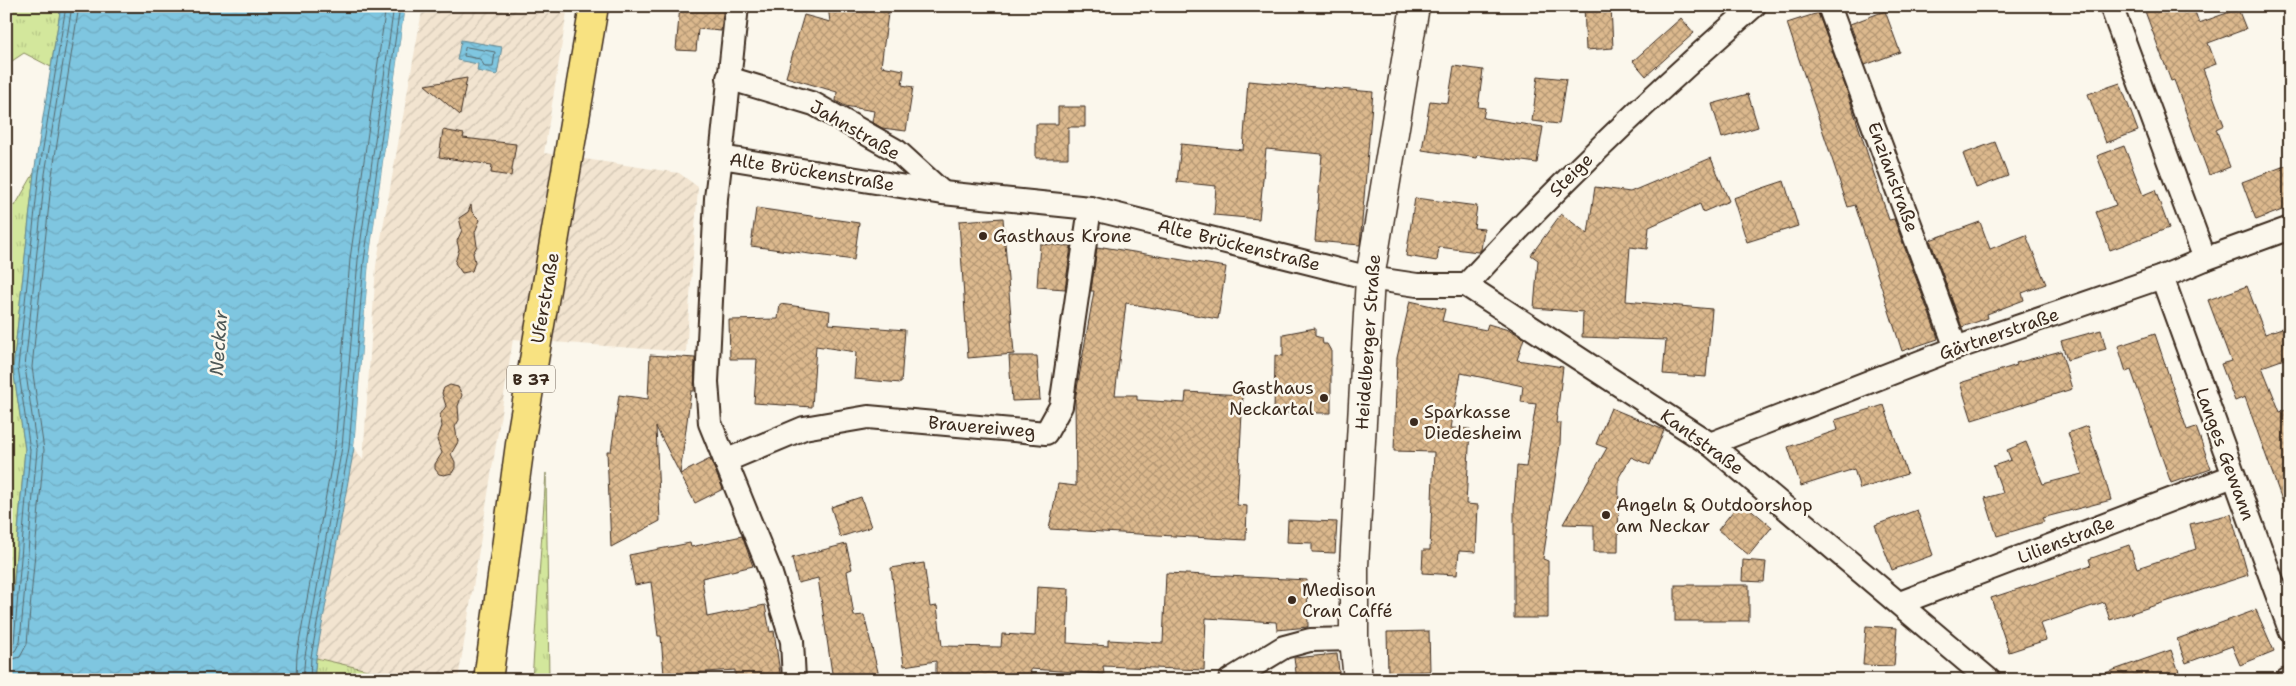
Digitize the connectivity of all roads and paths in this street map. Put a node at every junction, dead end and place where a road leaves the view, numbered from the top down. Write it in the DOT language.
graph roads {
  1 [pos="594,6"];
  2 [pos="737,6"];
  3 [pos="1415,6"];
  4 [pos="1754,6"];
  5 [pos="1829,6"];
  6 [pos="2111,6"];
  7 [pos="728,78"];
  8 [pos="721,157"];
  9 [pos="943,193"];
  10 [pos="1090,208"];
  11 [pos="2290,228"];
  12 [pos="2205,259"];
  13 [pos="1370,278"];
  14 [pos="2162,278"];
  15 [pos="1466,284"];
  16 [pos="1956,348"];
  17 [pos="1710,444"];
  18 [pos="725,461"];
  19 [pos="2233,476"];
  20 [pos="1900,603"];
  21 [pos="2290,630"];
  22 [pos="1354,639"];
  23 [pos="488,680"];
  24 [pos="794,680"];
  25 [pos="1230,680"];
  26 [pos="1358,680"];
  27 [pos="1989,680"];
  1 -- 23 [label="main road, Uferstraße / B 37"];
  2 -- 7 [label="street"];
  3 -- 13 [label="street, Heidelberger Straße"];
  4 -- 15 [label="street, Steige"];
  5 -- 16 [label="street, Enzianstraße"];
  6 -- 12 [label="street"];
  7 -- 8 [label="street"];
  7 -- 9 [label="street, Jahnstraße"];
  8 -- 9 [label="street, Alte Brückenstraße"];
  8 -- 18 [label="street, Alte Brückenstraße"];
  9 -- 10 [label="street, Alte Brückenstraße"];
  10 -- 13 [label="street, Alte Brückenstraße"];
  10 -- 18 [label="street, Brauereiweg"];
  11 -- 12 [label="street, Gärtnerstraße"];
  12 -- 14 [label="street, Gärtnerstraße"];
  13 -- 15 [label="street"];
  13 -- 22 [label="street, Heidelberger Straße"];
  14 -- 16 [label="street, Gärtnerstraße"];
  14 -- 19 [label="street, Langes Gewann"];
  15 -- 17 [label="street, Kantstraße"];
  16 -- 17 [label="street, Gärtnerstraße"];
  17 -- 20 [label="street, Kantstraße"];
  18 -- 24 [label="street, Alte Brückenstraße"];
  19 -- 20 [label="street, Lilienstraße"];
  19 -- 21 [label="street, Langes Gewann"];
  20 -- 27 [label="street, Kantstraße"];
  22 -- 25 [label="street"];
  22 -- 26 [label="street, Heidelberger Straße"];
}
